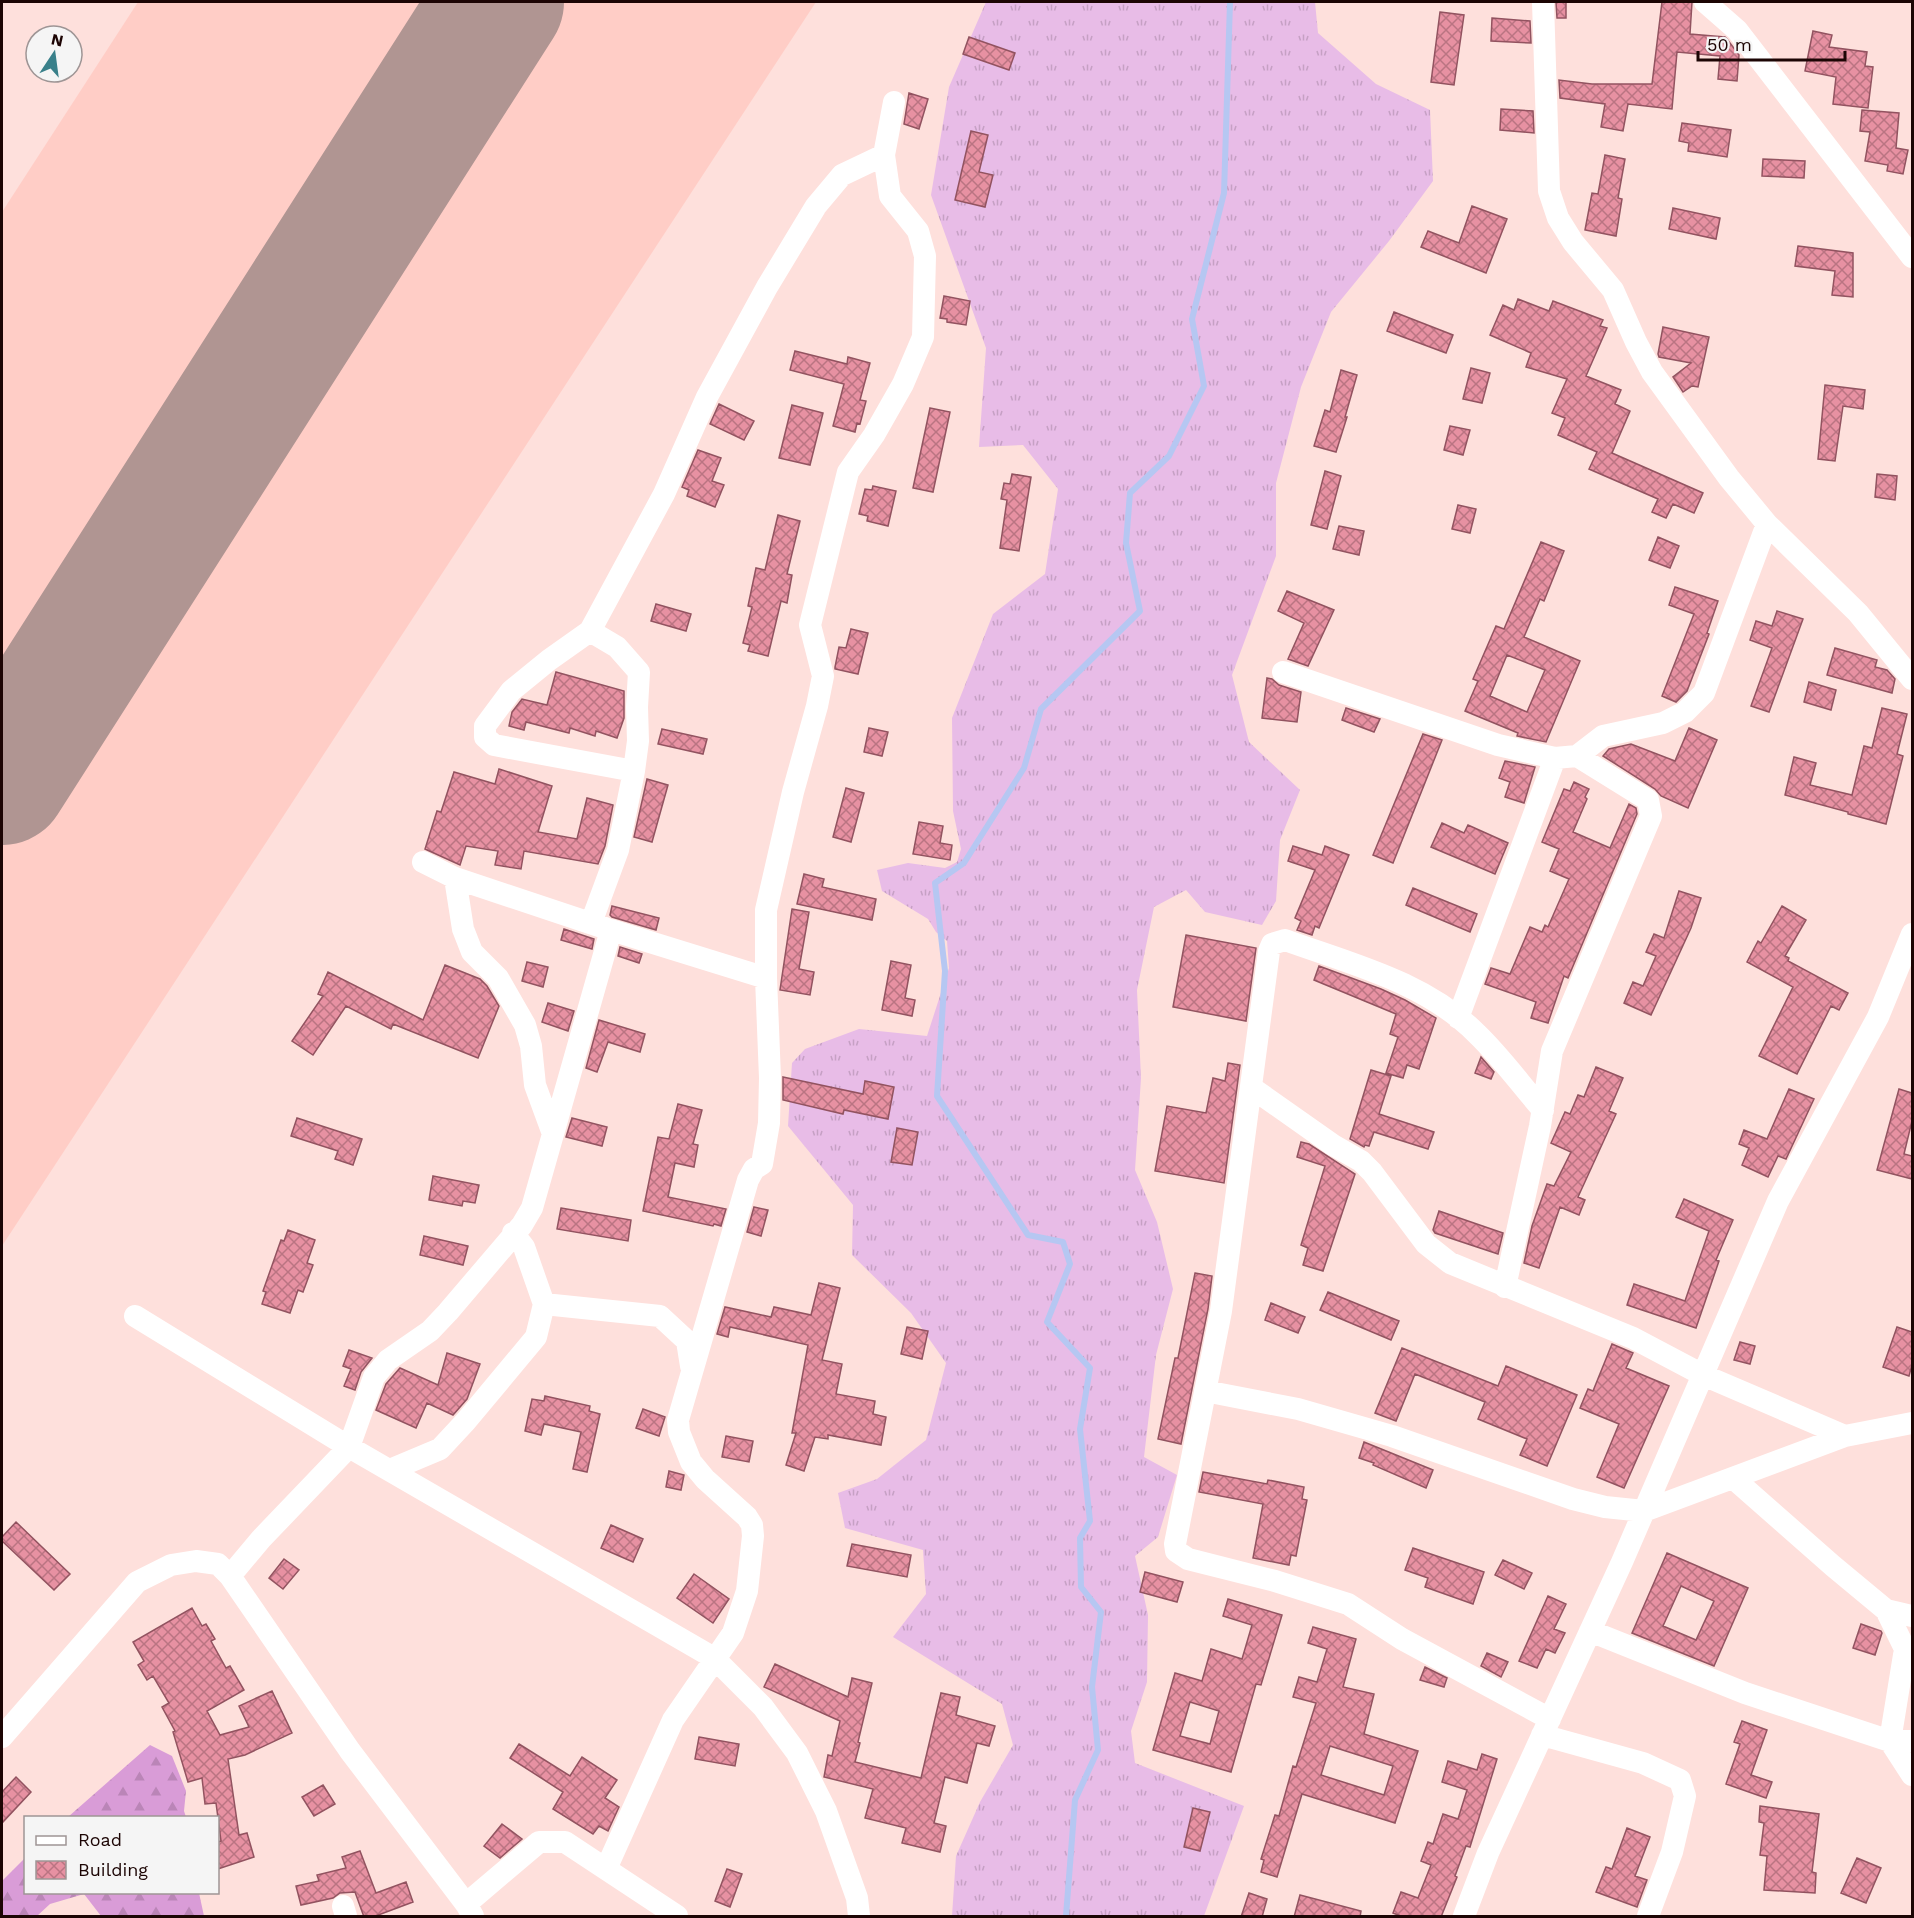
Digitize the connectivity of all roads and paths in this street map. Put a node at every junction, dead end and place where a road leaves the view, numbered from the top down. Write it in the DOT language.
graph roads {
  1 [pos="1543,2"];
  2 [pos="1705,2"];
  3 [pos="894,102"];
  4 [pos="884,155"];
  5 [pos="1912,257"];
  6 [pos="1767,524"];
  7 [pos="590,631"];
  8 [pos="1283,672"];
  9 [pos="1912,679"];
  10 [pos="1566,757"];
  11 [pos="634,771"];
  12 [pos="423,862"];
  13 [pos="455,878"];
  14 [pos="601,926"];
  15 [pos="1912,934"];
  16 [pos="766,978"];
  17 [pos="1458,1018"];
  18 [pos="1252,1088"];
  19 [pos="1543,1110"];
  20 [pos="553,1134"];
  21 [pos="513,1233"];
  22 [pos="1505,1287"];
  23 [pos="544,1304"];
  24 [pos="135,1316"];
  25 [pos="692,1371"];
  26 [pos="1703,1375"];
  27 [pos="1205,1391"];
  28 [pos="1912,1423"];
  29 [pos="1845,1436"];
  30 [pos="349,1447"];
  31 [pos="390,1470"];
  32 [pos="1733,1478"];
  33 [pos="1644,1511"];
  34 [pos="230,1576"];
  35 [pos="1886,1610"];
  36 [pos="1912,1616"];
  37 [pos="1590,1631"];
  38 [pos="1909,1654"];
  39 [pos="714,1658"];
  40 [pos="1546,1727"];
  41 [pos="2,1737"];
  42 [pos="1901,1741"];
  43 [pos="1912,1775"];
  44 [pos="606,1869"];
  45 [pos="470,1910"];
  46 [pos="677,1917"];
  47 [pos="859,1917"];
  48 [pos="1464,1917"];
  49 [pos="1648,1917"];
  1 -- 6 [label="street"];
  2 -- 5 [label="street"];
  3 -- 4 [label="street"];
  4 -- 7 [label="street"];
  4 -- 16 [label="street"];
  6 -- 9 [label="street"];
  6 -- 10 [label="street"];
  7 -- 11 [label="street"];
  7 -- 11 [label="street"];
  8 -- 10 [label="street"];
  10 -- 17 [label="street"];
  10 -- 19 [label="street"];
  11 -- 14 [label="street"];
  12 -- 13 [label="street"];
  13 -- 14 [label="street"];
  13 -- 20 [label="street"];
  14 -- 16 [label="street"];
  14 -- 20 [label="street"];
  15 -- 26 [label="street"];
  16 -- 25 [label="street"];
  17 -- 18 [label="street"];
  17 -- 19 [label="street"];
  18 -- 22 [label="street"];
  18 -- 27 [label="street"];
  19 -- 22 [label="street"];
  20 -- 21 [label="street"];
  21 -- 23 [label="street"];
  21 -- 30 [label="street"];
  22 -- 26 [label="street"];
  23 -- 25 [label="street"];
  23 -- 31 [label="street"];
  24 -- 30 [label="street"];
  25 -- 39 [label="street"];
  26 -- 29 [label="street"];
  26 -- 33 [label="street"];
  27 -- 33 [label="street"];
  27 -- 40 [label="street"];
  28 -- 29 [label="street"];
  29 -- 32 [label="street"];
  30 -- 31 [label="street"];
  30 -- 34 [label="street"];
  31 -- 39 [label="street"];
  32 -- 33 [label="street"];
  32 -- 35 [label="street"];
  33 -- 37 [label="street"];
  34 -- 41 [label="street"];
  34 -- 45 [label="street"];
  35 -- 36 [label="street"];
  35 -- 38 [label="street"];
  37 -- 40 [label="street"];
  37 -- 42 [label="street"];
  38 -- 42 [label="street"];
  39 -- 44 [label="street"];
  39 -- 47 [label="street"];
  40 -- 48 [label="street"];
  40 -- 49 [label="street"];
  42 -- 43 [label="street"];
  44 -- 45 [label="street"];
  44 -- 46 [label="street"];
}
